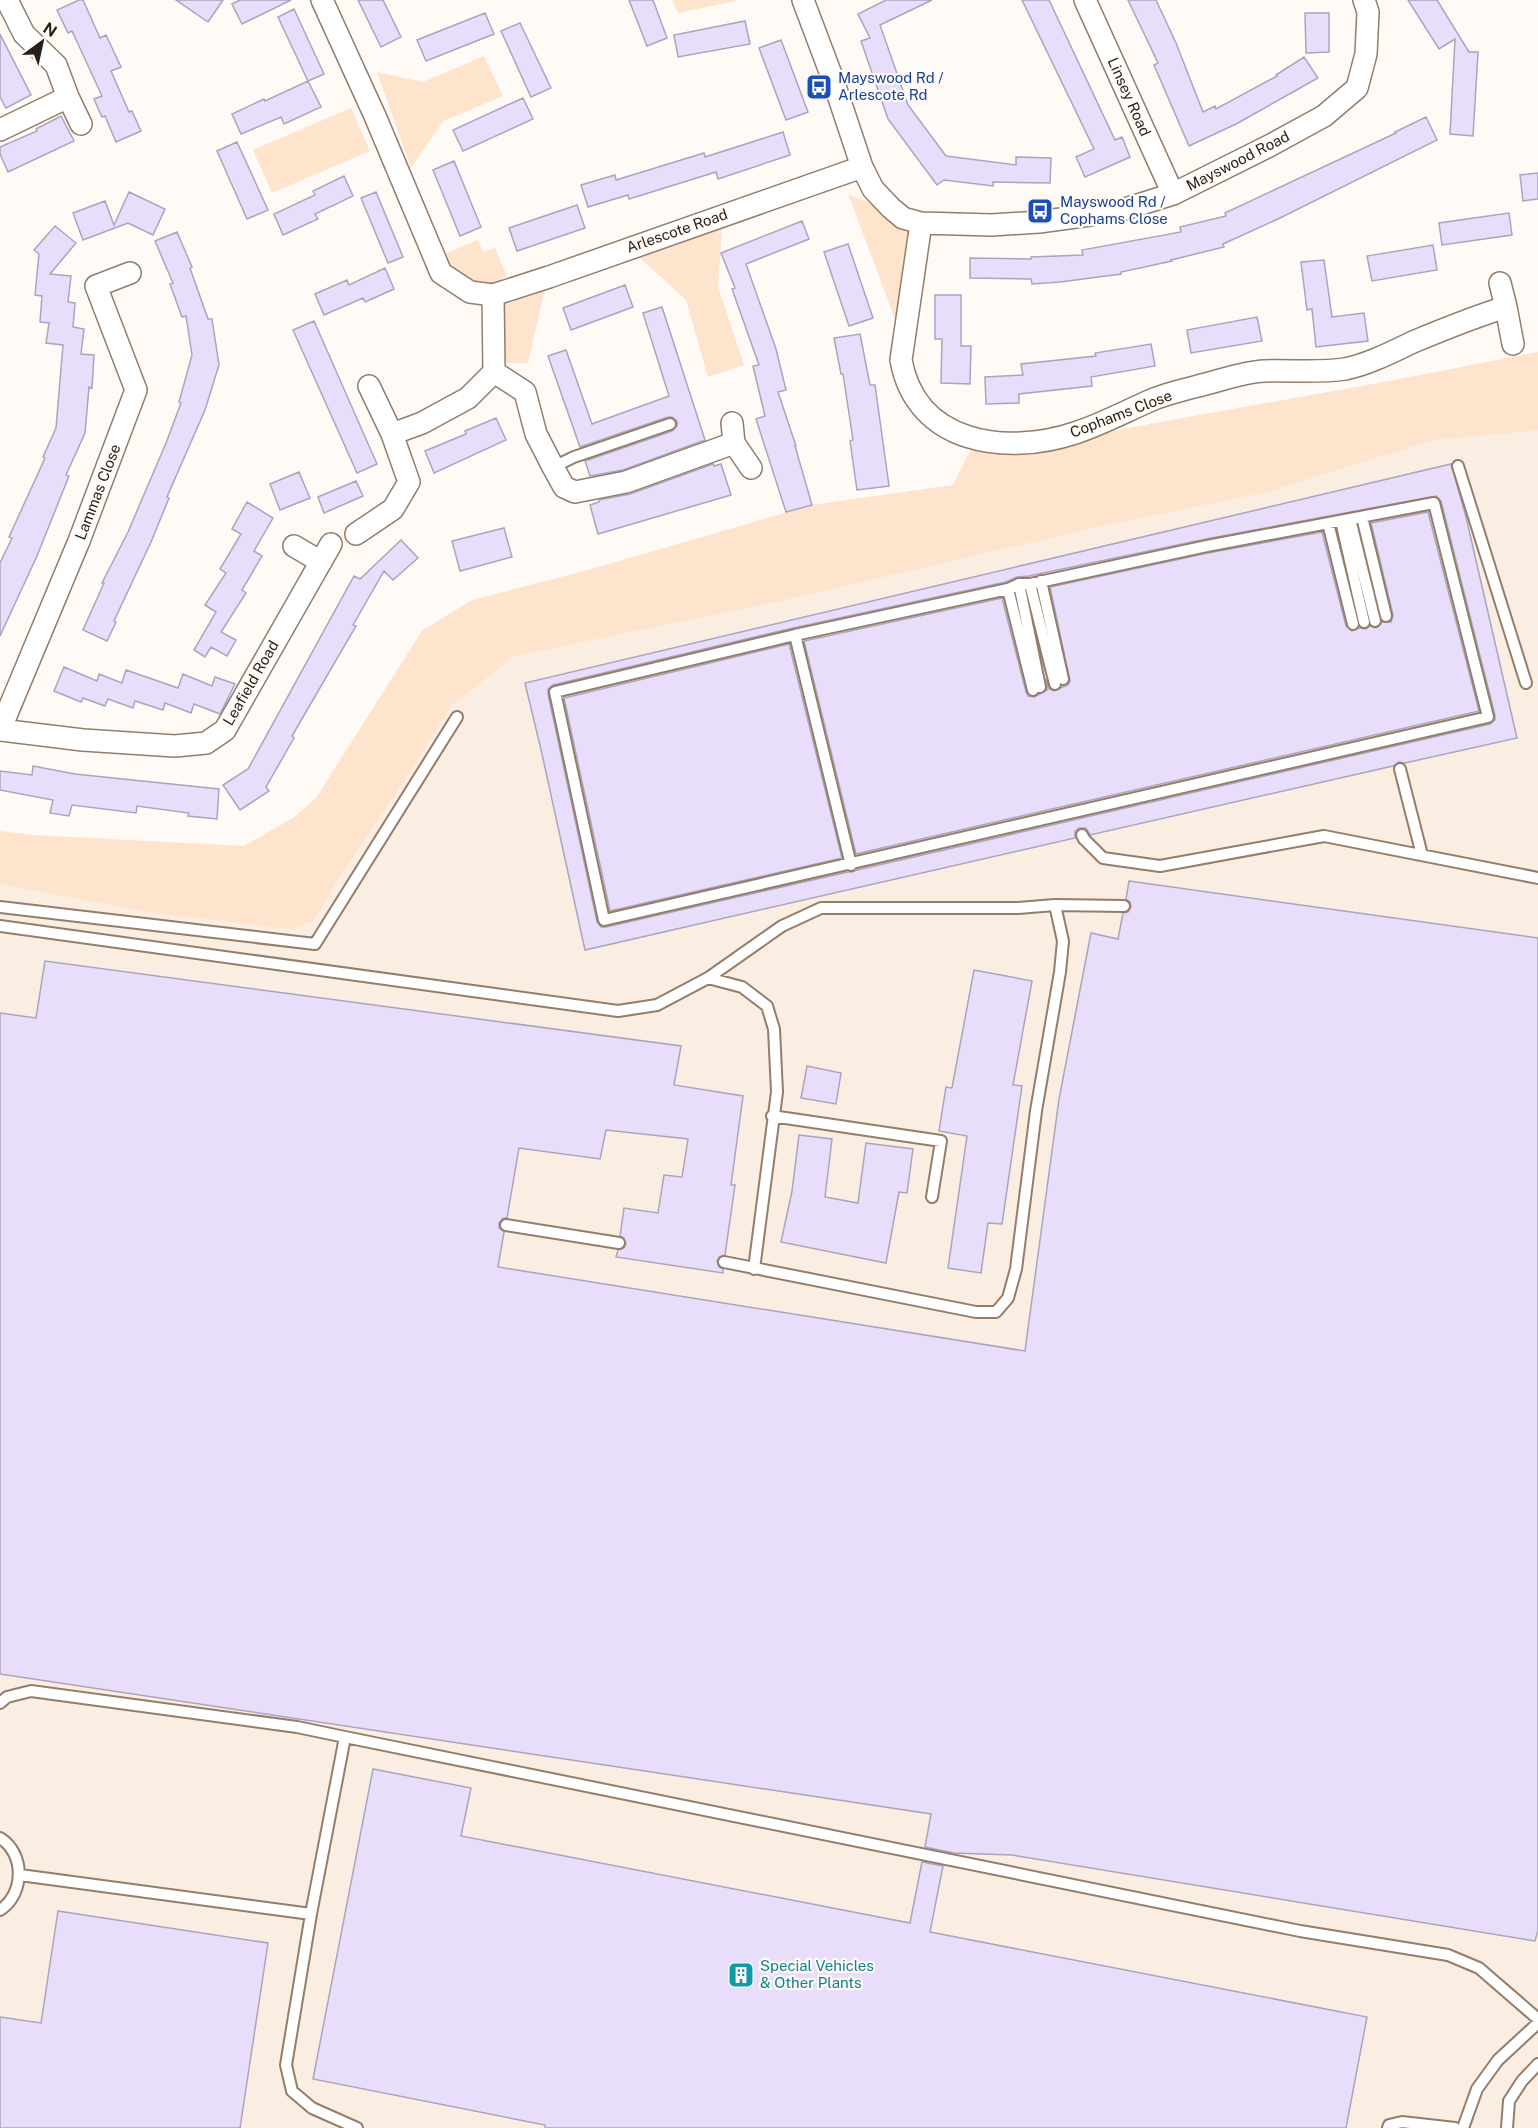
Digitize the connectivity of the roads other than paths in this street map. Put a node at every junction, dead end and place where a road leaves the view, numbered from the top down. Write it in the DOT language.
graph roads {
  1 [pos="7,0"];
  2 [pos="322,0"];
  3 [pos="803,0"];
  4 [pos="1086,0"];
  5 [pos="1364,0"];
  6 [pos="68,97"];
  7 [pos="81,124"];
  8 [pos="0,130"];
  9 [pos="862,167"];
  10 [pos="1173,194"];
  11 [pos="921,224"];
  12 [pos="130,273"];
  13 [pos="1500,283"];
  14 [pos="493,296"];
  15 [pos="1506,307"];
  16 [pos="1513,344"];
  17 [pos="494,372"];
  18 [pos="369,386"];
  19 [pos="670,424"];
  20 [pos="392,434"];
  21 [pos="1458,466"];
  22 [pos="552,467"];
  23 [pos="751,468"];
  24 [pos="1362,517"];
  25 [pos="1346,520"];
  26 [pos="1328,523"];
  27 [pos="356,534"];
  28 [pos="331,544"];
  29 [pos="294,546"];
  30 [pos="321,562"];
  31 [pos="1025,584"];
  32 [pos="1370,621"];
  33 [pos="795,635"];
  34 [pos="1059,682"];
  35 [pos="1526,683"];
  36 [pos="1037,689"];
  37 [pos="458,717"];
  38 [pos="0,730"];
  39 [pos="1400,769"];
  40 [pos="1082,835"];
  41 [pos="1422,855"];
  42 [pos="851,865"];
  43 [pos="1538,878"];
  44 [pos="1055,905"];
  45 [pos="1124,906"];
  46 [pos="0,907"];
  47 [pos="0,926"];
  48 [pos="708,978"];
  49 [pos="772,1116"];
  50 [pos="932,1197"];
  51 [pos="506,1224"];
  52 [pos="619,1243"];
  53 [pos="724,1262"];
  54 [pos="754,1269"];
  55 [pos="0,1703"];
  56 [pos="345,1737"];
  57 [pos="0,1838"];
  58 [pos="20,1875"];
  59 [pos="0,1910"];
  60 [pos="311,1914"];
  61 [pos="1538,2021"];
  62 [pos="1538,2064"];
  63 [pos="1470,2111"];
  64 [pos="357,2128"];
  65 [pos="1388,2128"];
  66 [pos="1455,2128"];
  67 [pos="1463,2128"];
  68 [pos="1474,2128"];
  69 [pos="1507,2128"];
  1 -- 6 [label="street"];
  2 -- 14 [label="street"];
  3 -- 9 [label="street, Mayswood Road"];
  4 -- 10 [label="street, Linsey Road"];
  5 -- 10 [label="street, Mayswood Road"];
  6 -- 7 [label="street"];
  6 -- 8 [label="street"];
  9 -- 11 [label="street, Mayswood Road"];
  9 -- 14 [label="street, Arlescote Road"];
  10 -- 11 [label="street, Mayswood Road"];
  11 -- 15 [label="street, Cophams Close"];
  12 -- 38 [label="street, Lammas Close"];
  13 -- 15 [label="street"];
  14 -- 17 [label="street"];
  15 -- 16 [label="street"];
  17 -- 20 [label="street"];
  17 -- 22 [label="street"];
  18 -- 20 [label="street"];
  19 -- 22 [label="lane"];
  20 -- 27 [label="street"];
  21 -- 35 [label="lane"];
  22 -- 23 [label="street"];
  24 -- 25 [label="lane"];
  24 -- 32 [label="lane"];
  24 -- 42 [label="lane"];
  25 -- 26 [label="lane"];
  25 -- 32 [label="lane"];
  26 -- 31 [label="lane"];
  26 -- 32 [label="lane"];
  28 -- 30 [label="street, Leafield Road"];
  29 -- 30 [label="street"];
  30 -- 38 [label="street, Leafield Road"];
  31 -- 33 [label="lane"];
  31 -- 34 [label="lane"];
  31 -- 36 [label="lane"];
  33 -- 42 [label="lane"];
  33 -- 42 [label="lane"];
  37 -- 46 [label="lane"];
  39 -- 41 [label="lane"];
  40 -- 41 [label="lane"];
  41 -- 43 [label="lane"];
  44 -- 45 [label="lane"];
  44 -- 48 [label="lane"];
  44 -- 54 [label="lane"];
  47 -- 48 [label="lane"];
  48 -- 49 [label="lane"];
  49 -- 50 [label="lane"];
  49 -- 54 [label="lane"];
  51 -- 52 [label="lane"];
  53 -- 54 [label="lane"];
  55 -- 56 [label="lane"];
  56 -- 60 [label="lane"];
  56 -- 61 [label="lane"];
  57 -- 58 [label="lane"];
  58 -- 59 [label="lane"];
  58 -- 60 [label="lane"];
  60 -- 64 [label="lane"];
  61 -- 63 [label="lane"];
  62 -- 69 [label="lane"];
  63 -- 67 [label="lane"];
  63 -- 68 [label="lane"];
  65 -- 66 [label="lane"];
}
